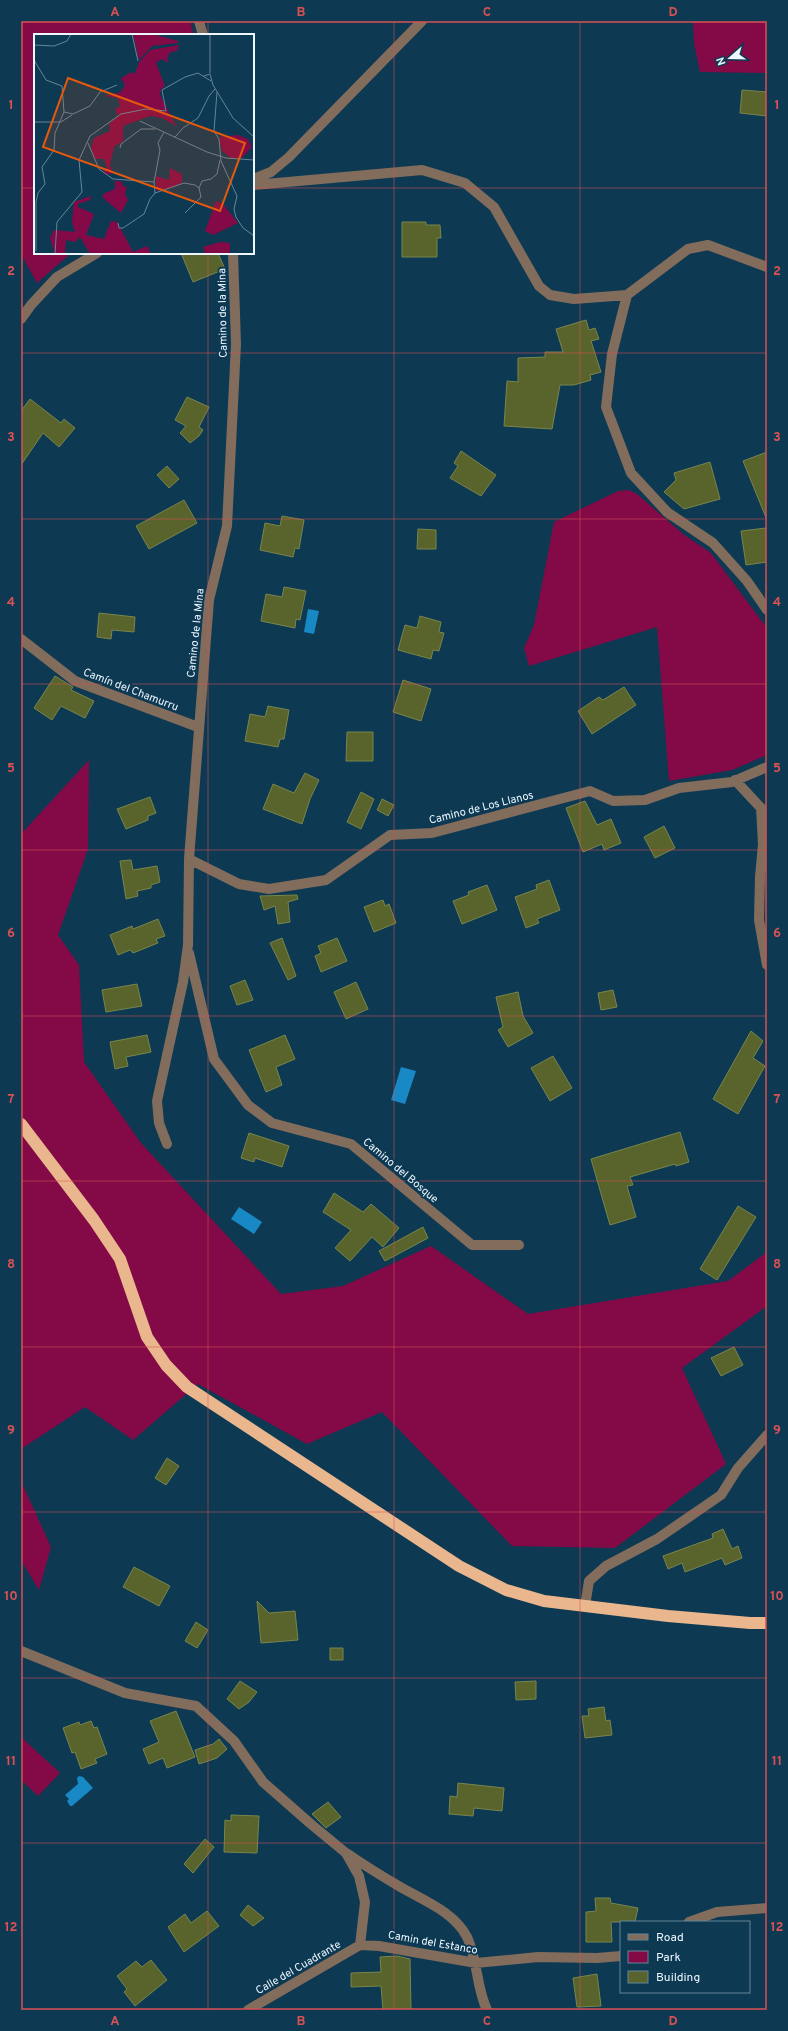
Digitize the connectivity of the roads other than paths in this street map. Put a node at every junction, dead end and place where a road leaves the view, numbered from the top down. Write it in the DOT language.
graph roads {
  1 [pos="199,21"];
  2 [pos="422,21"];
  3 [pos="203,34"];
  4 [pos="254,179"];
  5 [pos="254,185"];
  6 [pos="95,254"];
  7 [pos="233,254"];
  8 [pos="767,267"];
  9 [pos="628,295"];
  10 [pos="21,319"];
  11 [pos="767,610"];
  12 [pos="21,639"];
  13 [pos="198,727"];
  14 [pos="767,767"];
  15 [pos="735,780"];
  16 [pos="189,859"];
  17 [pos="188,945"];
  18 [pos="767,965"];
  19 [pos="21,1124"];
  20 [pos="167,1144"];
  21 [pos="519,1245"];
  22 [pos="767,1435"];
  23 [pos="585,1606"];
  24 [pos="767,1623"];
  25 [pos="21,1651"];
  26 [pos="346,1853"];
  27 [pos="767,1908"];
  28 [pos="692,1921"];
  29 [pos="360,1945"];
  30 [pos="620,1956"];
  31 [pos="476,1963"];
  32 [pos="248,2010"];
  33 [pos="487,2010"];
  1 -- 3 [label="street"];
  2 -- 4 [label="street"];
  5 -- 9 [label="street"];
  6 -- 10 [label="street"];
  7 -- 13 [label="street, Camino de la Mina"];
  8 -- 9 [label="street"];
  9 -- 11 [label="street"];
  12 -- 13 [label="street, Camín del Chamurru"];
  13 -- 16 [label="street, Camino de la Mina"];
  14 -- 15 [label="street, Camino de Los Llanos"];
  15 -- 16 [label="street, Camino de Los Llanos"];
  15 -- 18 [label="street"];
  16 -- 17 [label="street, Camino de la Mina"];
  17 -- 20 [label="street"];
  17 -- 21 [label="street, Camino del Bosque"];
  19 -- 23 [label="highway"];
  22 -- 23 [label="street"];
  23 -- 24 [label="highway"];
  25 -- 26 [label="street"];
  26 -- 29 [label="street"];
  26 -- 31 [label="street"];
  27 -- 28 [label="street"];
  29 -- 31 [label="street, Camin del Estanco"];
  29 -- 32 [label="street, Calle del Cuadrante"];
  30 -- 31 [label="street, Camin del Estanco"];
  31 -- 33 [label="street"];
}
